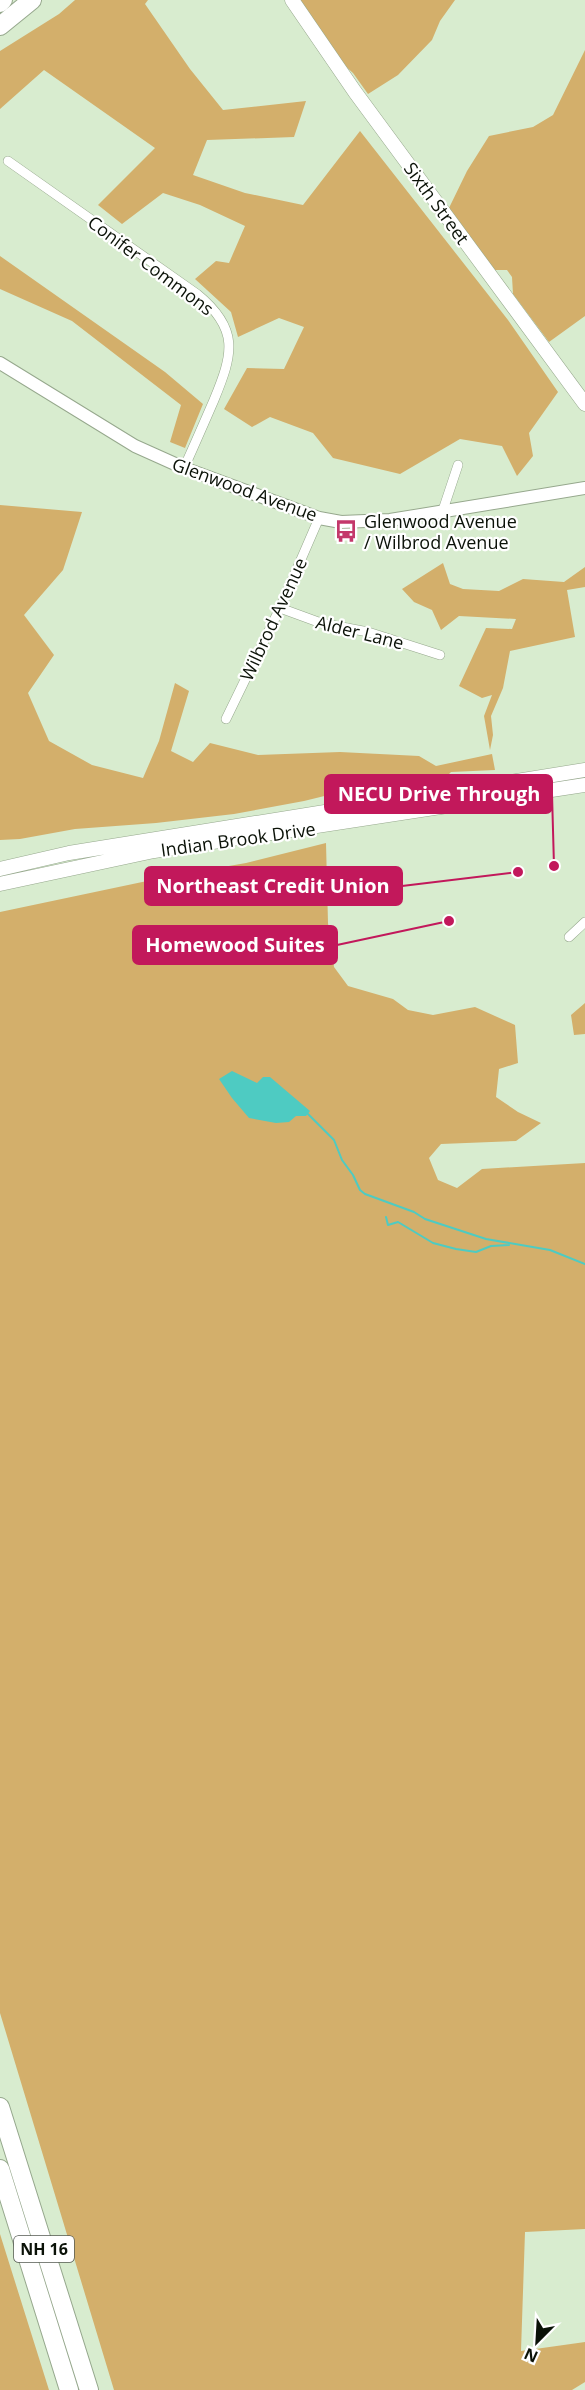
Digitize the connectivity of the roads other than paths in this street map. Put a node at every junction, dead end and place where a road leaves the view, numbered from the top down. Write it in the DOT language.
graph roads {
  1 [pos="32,0"];
  2 [pos="292,0"];
  3 [pos="0,26"];
  4 [pos="8,161"];
  5 [pos="0,363"];
  6 [pos="585,404"];
  7 [pos="458,465"];
  8 [pos="184,468"];
  9 [pos="585,488"];
  10 [pos="443,510"];
  11 [pos="319,518"];
  12 [pos="280,608"];
  13 [pos="440,655"];
  14 [pos="226,719"];
  15 [pos="585,770"];
  16 [pos="585,785"];
  17 [pos="0,869"];
  18 [pos="0,884"];
  19 [pos="585,922"];
  20 [pos="569,937"];
  21 [pos="0,2107"];
  22 [pos="0,2169"];
  23 [pos="69,2390"];
  24 [pos="89,2390"];
  1 -- 3 [label="highway"];
  2 -- 6 [label="main road, Sixth Street"];
  4 -- 8 [label="street, Conifer Commons"];
  5 -- 8 [label="street, Glenwood Avenue"];
  7 -- 10 [label="street"];
  8 -- 11 [label="street, Glenwood Avenue"];
  9 -- 10 [label="street, Glenwood Avenue"];
  10 -- 11 [label="street, Glenwood Avenue"];
  11 -- 12 [label="street, Wilbrod Avenue"];
  12 -- 13 [label="street, Alder Lane"];
  12 -- 14 [label="street, Wilbrod Avenue"];
  15 -- 17 [label="main road, Indian Brook Drive"];
  16 -- 18 [label="main road, Indian Brook Drive"];
  19 -- 20 [label="street"];
  21 -- 24 [label="highway, NH 16"];
  22 -- 23 [label="highway, NH 16"];
}
